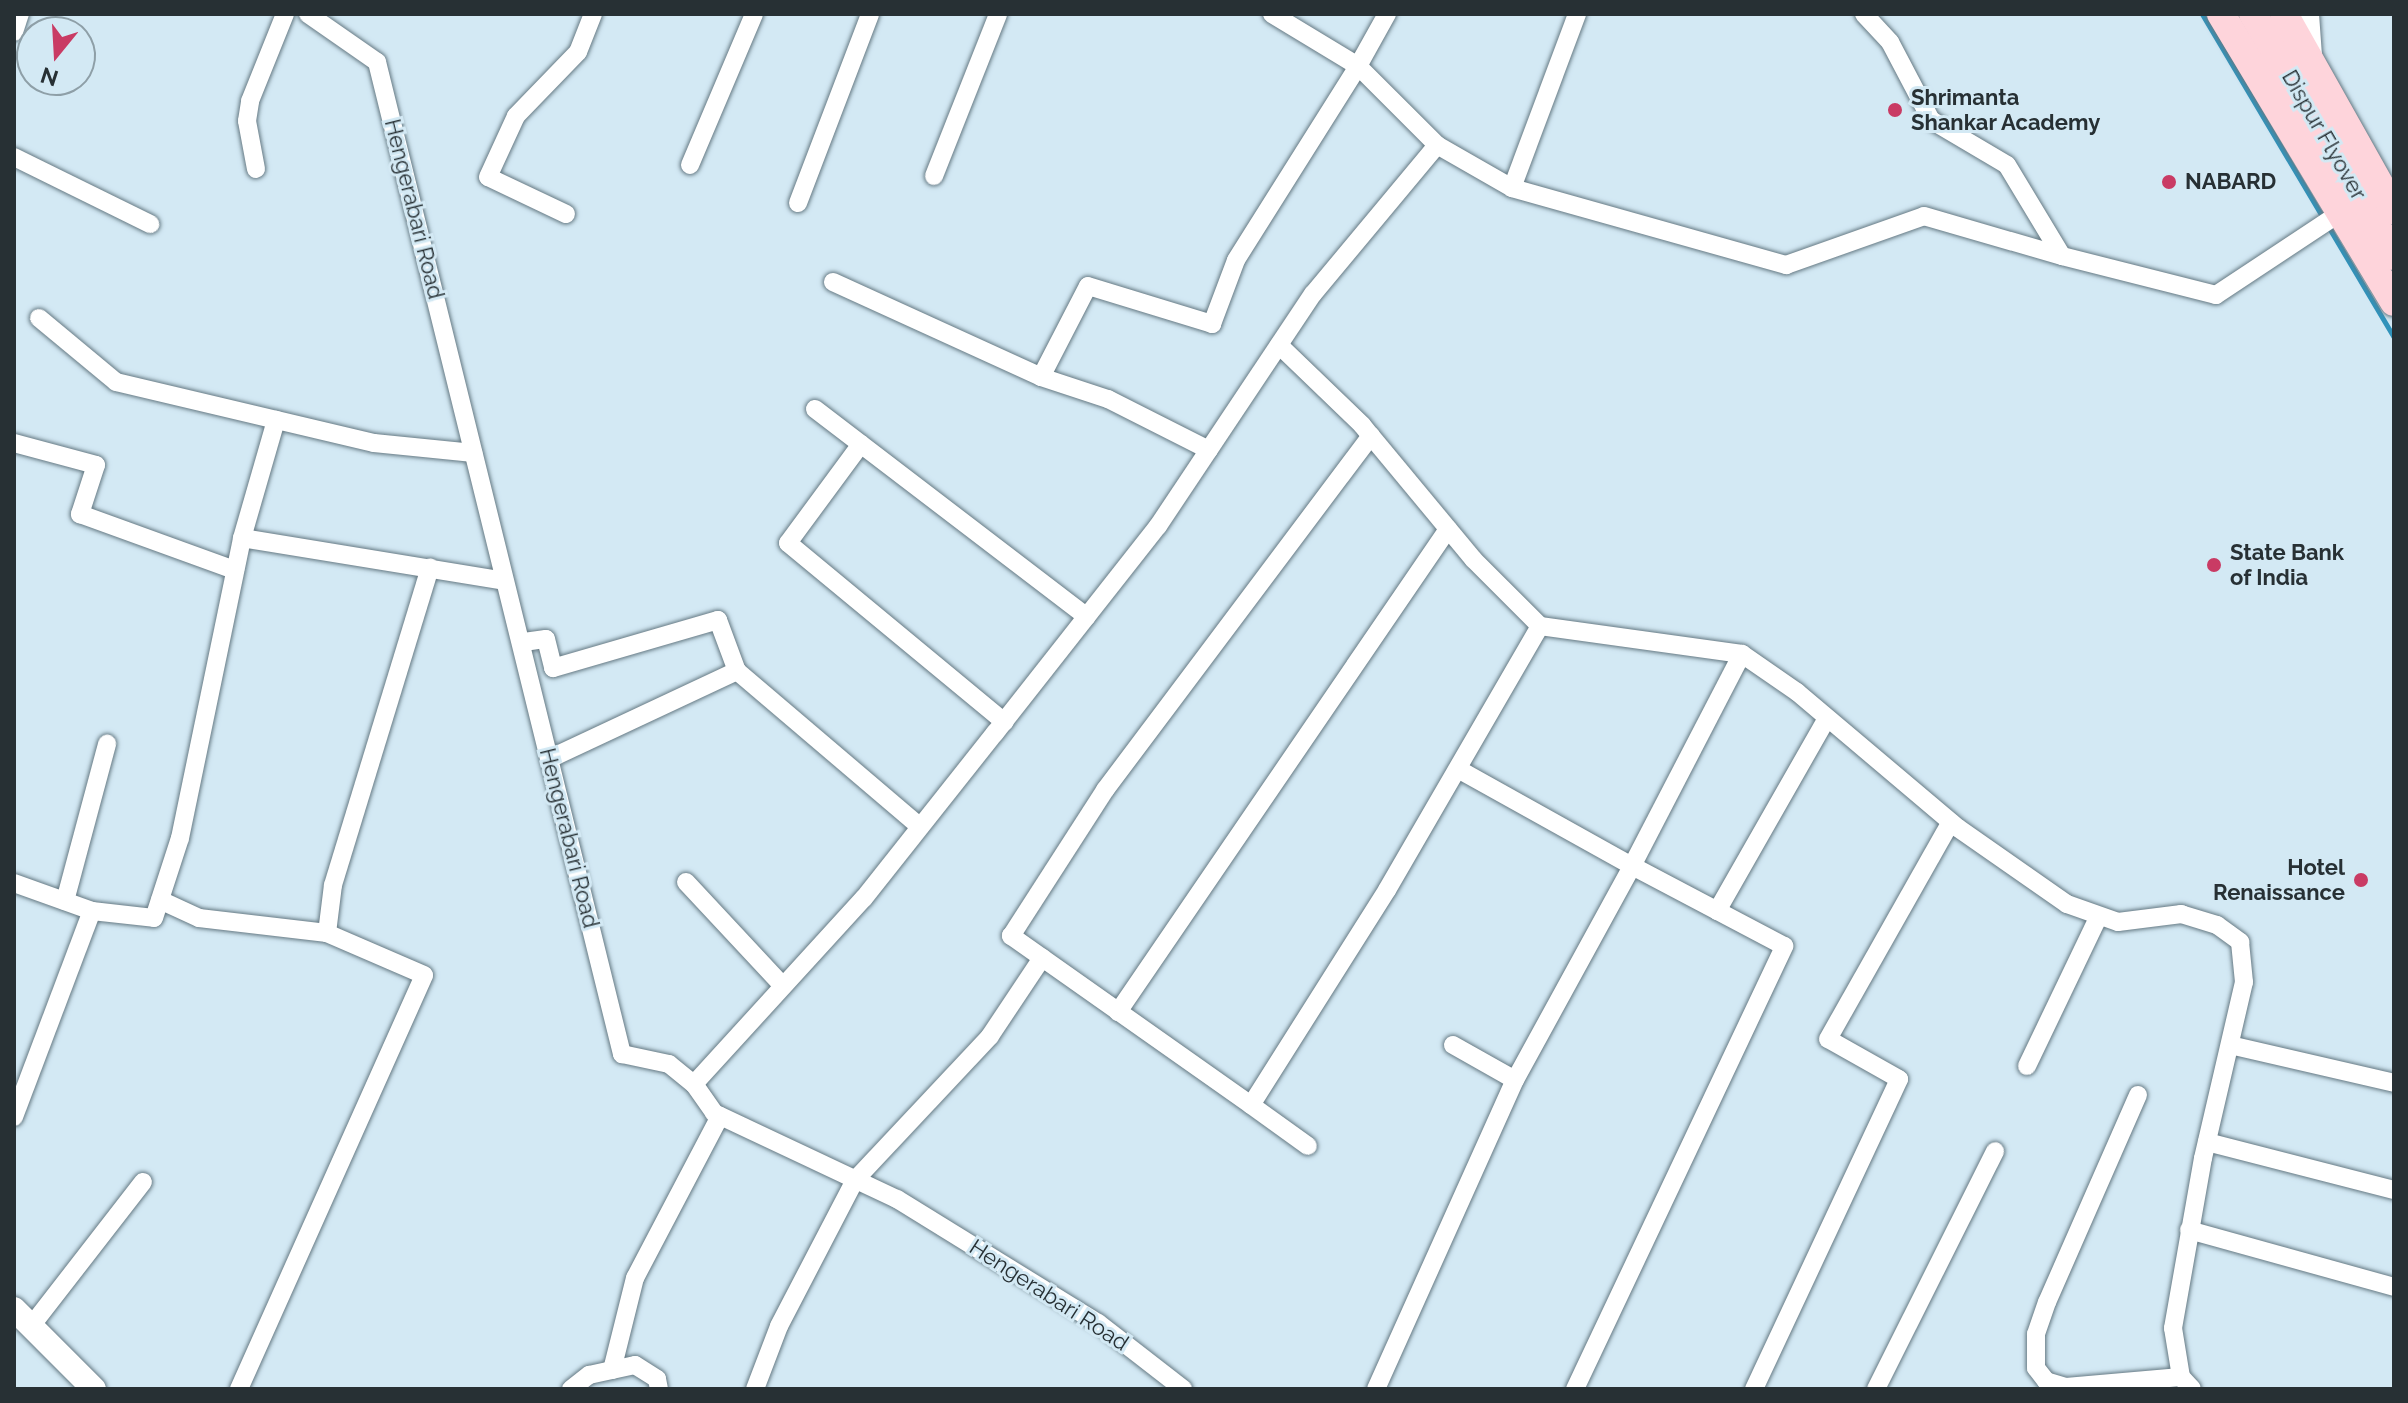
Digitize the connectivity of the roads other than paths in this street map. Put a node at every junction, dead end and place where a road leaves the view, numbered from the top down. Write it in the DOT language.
graph roads {
  1 [pos="20,14"];
  2 [pos="308,14"];
  3 [pos="593,14"];
  4 [pos="754,14"];
  5 [pos="870,14"];
  6 [pos="998,14"];
  7 [pos="1272,14"];
  8 [pos="1387,14"];
  9 [pos="1577,14"];
  10 [pos="1864,14"];
  11 [pos="2221,14"];
  12 [pos="2253,14"];
  13 [pos="2284,14"];
  14 [pos="2307,14"];
  15 [pos="275,17"];
  16 [pos="14,32"];
  17 [pos="2310,56"];
  18 [pos="1358,66"];
  19 [pos="1437,145"];
  20 [pos="14,157"];
  21 [pos="690,165"];
  22 [pos="256,169"];
  23 [pos="934,176"];
  24 [pos="1512,188"];
  25 [pos="798,203"];
  26 [pos="2394,210"];
  27 [pos="566,214"];
  28 [pos="2337,216"];
  29 [pos="150,224"];
  30 [pos="2062,256"];
  31 [pos="2394,256"];
  32 [pos="833,282"];
  33 [pos="2394,302"];
  34 [pos="39,318"];
  35 [pos="1279,345"];
  36 [pos="1041,377"];
  37 [pos="815,409"];
  38 [pos="276,420"];
  39 [pos="1371,436"];
  40 [pos="14,443"];
  41 [pos="861,444"];
  42 [pos="1209,450"];
  43 [pos="474,453"];
  44 [pos="1448,529"];
  45 [pos="242,538"];
  46 [pos="430,568"];
  47 [pos="235,570"];
  48 [pos="505,581"];
  49 [pos="1087,617"];
  50 [pos="1540,626"];
  51 [pos="524,642"];
  52 [pos="1742,654"];
  53 [pos="737,671"];
  54 [pos="1827,718"];
  55 [pos="1004,722"];
  56 [pos="107,744"];
  57 [pos="549,759"];
  58 [pos="1458,769"];
  59 [pos="1951,822"];
  60 [pos="920,827"];
  61 [pos="1632,866"];
  62 [pos="686,882"];
  63 [pos="14,883"];
  64 [pos="160,900"];
  65 [pos="65,901"];
  66 [pos="92,911"];
  67 [pos="1717,911"];
  68 [pos="2099,916"];
  69 [pos="327,933"];
  70 [pos="1042,958"];
  71 [pos="783,986"];
  72 [pos="1118,1012"];
  73 [pos="1453,1045"];
  74 [pos="2230,1045"];
  75 [pos="2027,1066"];
  76 [pos="1515,1080"];
  77 [pos="2394,1083"];
  78 [pos="694,1084"];
  79 [pos="2138,1095"];
  80 [pos="1251,1105"];
  81 [pos="720,1116"];
  82 [pos="14,1117"];
  83 [pos="2207,1142"];
  84 [pos="1308,1146"];
  85 [pos="1995,1151"];
  86 [pos="855,1180"];
  87 [pos="143,1182"];
  88 [pos="2394,1190"];
  89 [pos="2189,1230"];
  90 [pos="2394,1287"];
  91 [pos="20,1318"];
  92 [pos="612,1370"];
  93 [pos="2187,1383"];
  94 [pos="94,1389"];
  95 [pos="239,1389"];
  96 [pos="571,1389"];
  97 [pos="659,1389"];
  98 [pos="755,1389"];
  99 [pos="1183,1389"];
  100 [pos="1376,1389"];
  101 [pos="1575,1389"];
  102 [pos="1754,1389"];
  103 [pos="1876,1389"];
  1 -- 16 [label="street"];
  2 -- 43 [label="street, Hengerabari Road"];
  3 -- 27 [label="street"];
  4 -- 21 [label="street"];
  5 -- 25 [label="street"];
  6 -- 23 [label="street"];
  7 -- 18 [label="street"];
  8 -- 18 [label="street"];
  9 -- 24 [label="street"];
  10 -- 30 [label="street"];
  11 -- 28 [label="main road"];
  12 -- 31 [label="main road, Dispur Flyover"];
  13 -- 17 [label="main road"];
  14 -- 17 [label="main road"];
  15 -- 22 [label="street"];
  17 -- 26 [label="main road"];
  18 -- 19 [label="street"];
  18 -- 36 [label="street"];
  19 -- 24 [label="street"];
  19 -- 35 [label="street"];
  20 -- 29 [label="street"];
  24 -- 30 [label="street"];
  28 -- 30 [label="street"];
  28 -- 33 [label="main road"];
  32 -- 36 [label="street"];
  34 -- 38 [label="street"];
  35 -- 39 [label="street"];
  35 -- 42 [label="street"];
  36 -- 42 [label="street"];
  37 -- 41 [label="street"];
  38 -- 43 [label="street"];
  38 -- 45 [label="street"];
  39 -- 44 [label="street"];
  39 -- 70 [label="street"];
  40 -- 47 [label="street"];
  41 -- 49 [label="street"];
  41 -- 55 [label="street"];
  42 -- 49 [label="street"];
  43 -- 48 [label="street, Hengerabari Road"];
  44 -- 50 [label="street"];
  44 -- 72 [label="street"];
  45 -- 46 [label="street"];
  45 -- 47 [label="street"];
  46 -- 48 [label="street"];
  46 -- 69 [label="street"];
  47 -- 64 [label="street"];
  48 -- 51 [label="street, Hengerabari Road"];
  49 -- 55 [label="street"];
  50 -- 52 [label="street"];
  50 -- 58 [label="street"];
  51 -- 53 [label="street"];
  51 -- 57 [label="street, Hengerabari Road"];
  52 -- 54 [label="street"];
  52 -- 61 [label="street"];
  53 -- 57 [label="street"];
  53 -- 60 [label="street"];
  54 -- 59 [label="street"];
  54 -- 67 [label="street"];
  55 -- 60 [label="street"];
  56 -- 65 [label="street"];
  57 -- 78 [label="street, Hengerabari Road"];
  58 -- 61 [label="street"];
  58 -- 80 [label="street"];
  59 -- 68 [label="street"];
  59 -- 102 [label="street"];
  60 -- 71 [label="street"];
  61 -- 67 [label="street"];
  61 -- 76 [label="street"];
  62 -- 71 [label="street"];
  63 -- 65 [label="street"];
  64 -- 66 [label="street"];
  64 -- 69 [label="street"];
  65 -- 66 [label="street"];
  66 -- 82 [label="street"];
  67 -- 101 [label="street"];
  68 -- 74 [label="street"];
  68 -- 75 [label="street"];
  69 -- 95 [label="street"];
  70 -- 72 [label="street"];
  70 -- 86 [label="street"];
  71 -- 78 [label="street"];
  72 -- 80 [label="street"];
  73 -- 76 [label="street"];
  74 -- 77 [label="street"];
  74 -- 83 [label="street"];
  76 -- 100 [label="street"];
  78 -- 81 [label="street, Hengerabari Road"];
  79 -- 93 [label="street"];
  80 -- 84 [label="street"];
  81 -- 86 [label="street, Hengerabari Road"];
  81 -- 92 [label="street"];
  83 -- 88 [label="street"];
  83 -- 89 [label="street"];
  85 -- 103 [label="street"];
  86 -- 98 [label="street"];
  86 -- 99 [label="street, Hengerabari Road"];
  87 -- 91 [label="street"];
  89 -- 90 [label="street"];
  89 -- 93 [label="street"];
  91 -- 94 [label="main road"];
  92 -- 96 [label="street"];
  92 -- 97 [label="street"];
}
